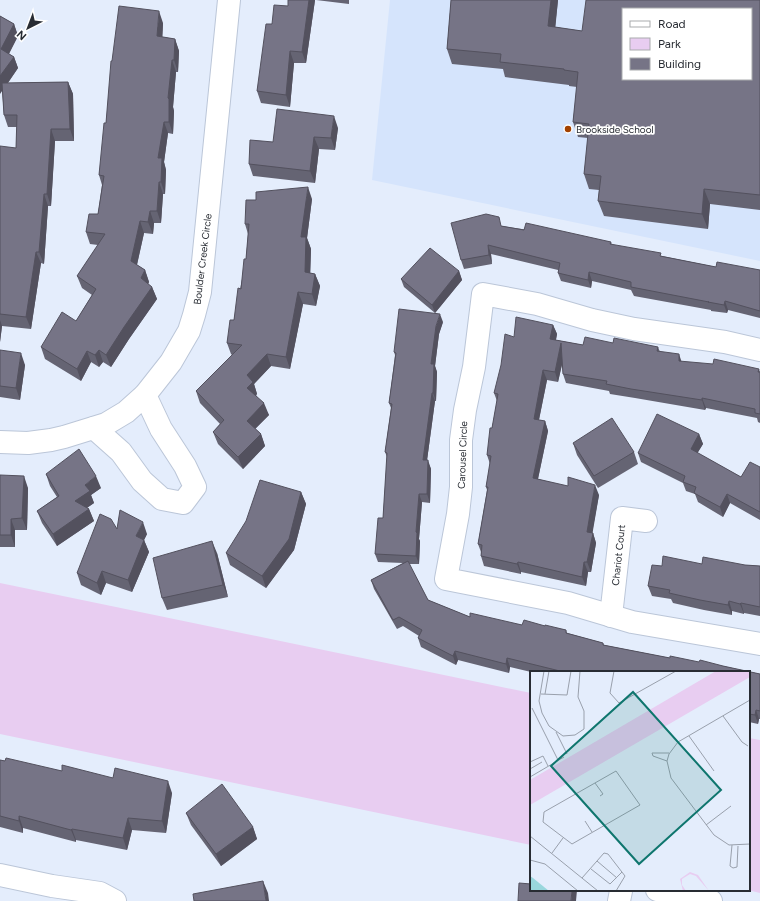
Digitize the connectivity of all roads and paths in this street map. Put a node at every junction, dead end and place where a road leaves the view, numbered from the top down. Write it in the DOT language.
graph roads {
  1 [pos="229,0"];
  2 [pos="760,350"];
  3 [pos="145,395"];
  4 [pos="94,428"];
  5 [pos="0,442"];
  6 [pos="646,522"];
  7 [pos="612,616"];
  8 [pos="760,644"];
  9 [pos="0,875"];
  10 [pos="661,891"];
  11 [pos="699,900"];
  12 [pos="115,901"];
  1 -- 3 [label="street, Boulder Creek Circle"];
  2 -- 7 [label="street, Carousel Circle"];
  3 -- 4 [label="street, Boulder Creek Circle"];
  3 -- 4 [label="street"];
  4 -- 5 [label="street, Boulder Creek Circle"];
  6 -- 7 [label="street, Chariot Court"];
  7 -- 8 [label="street, Carousel Circle"];
  9 -- 12 [label="street"];
  10 -- 11 [label="street"];
}
